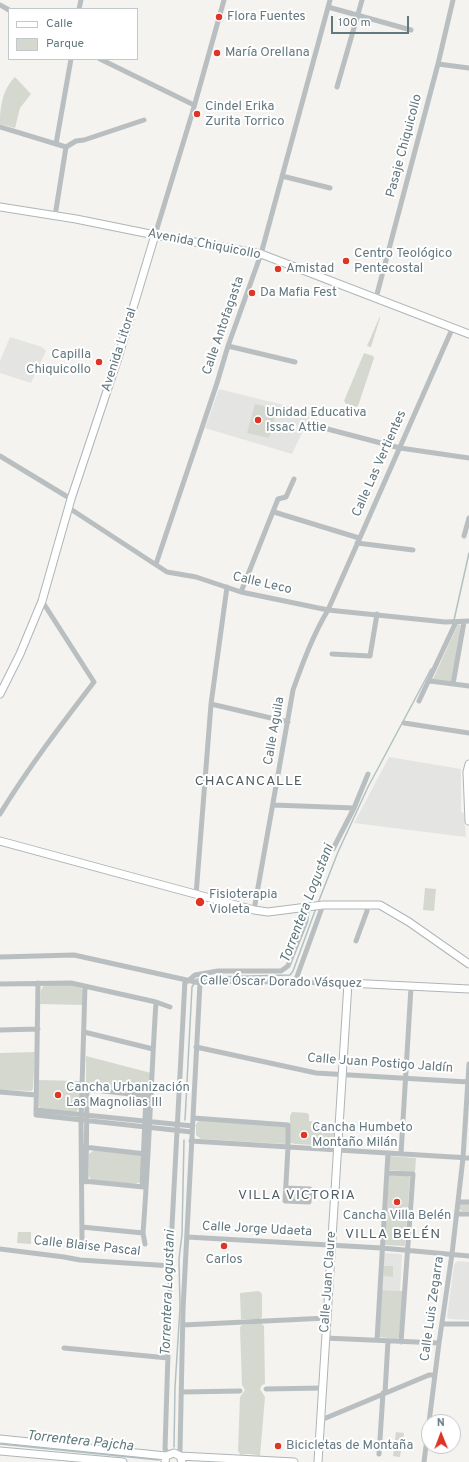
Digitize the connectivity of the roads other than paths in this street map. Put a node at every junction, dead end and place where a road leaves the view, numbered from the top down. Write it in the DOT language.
graph roads {
  1 [pos="224,0"];
  2 [pos="330,0"];
  3 [pos="362,0"];
  4 [pos="453,0"];
  5 [pos="328,7"];
  6 [pos="358,15"];
  7 [pos="411,30"];
  8 [pos="71,60"];
  9 [pos="102,60"];
  10 [pos="438,64"];
  11 [pos="469,68"];
  12 [pos="337,88"];
  13 [pos="194,105"];
  14 [pos="144,120"];
  15 [pos="0,128"];
  16 [pos="56,144"];
  17 [pos="66,148"];
  18 [pos="282,176"];
  19 [pos="330,188"];
  20 [pos="0,207"];
  21 [pos="55,216"];
  22 [pos="155,235"];
  23 [pos="260,254"];
  24 [pos="376,298"];
  25 [pos="453,328"];
  26 [pos="469,334"];
  27 [pos="228,346"];
  28 [pos="295,362"];
  29 [pos="316,426"];
  30 [pos="400,448"];
  31 [pos="0,456"];
  32 [pos="469,458"];
  33 [pos="294,479"];
  34 [pos="71,499"];
  35 [pos="69,508"];
  36 [pos="274,512"];
  37 [pos="469,518"];
  38 [pos="464,536"];
  39 [pos="358,541"];
  40 [pos="413,550"];
  41 [pos="156,564"];
  42 [pos="227,587"];
  43 [pos="240,592"];
  44 [pos="42,601"];
  45 [pos="328,610"];
  46 [pos="377,614"];
  47 [pos="467,621"];
  48 [pos="456,622"];
  49 [pos="332,654"];
  50 [pos="430,681"];
  51 [pos="453,684"];
  52 [pos="469,686"];
  53 [pos="0,694"];
  54 [pos="419,701"];
  55 [pos="211,704"];
  56 [pos="288,722"];
  57 [pos="404,723"];
  58 [pos="469,733"];
  59 [pos="469,764"];
  60 [pos="368,774"];
  61 [pos="273,805"];
  62 [pos="354,808"];
  63 [pos="0,814"];
  64 [pos="469,821"];
  65 [pos="0,841"];
  66 [pos="333,849"];
  67 [pos="196,895"];
  68 [pos="367,904"];
  69 [pos="315,906"];
  70 [pos="254,910"];
  71 [pos="356,941"];
  72 [pos="0,957"];
  73 [pos="469,964"];
  74 [pos="192,982"];
  75 [pos="295,982"];
  76 [pos="38,983"];
  77 [pos="348,983"];
  78 [pos="0,984"];
  79 [pos="85,986"];
  80 [pos="411,987"];
  81 [pos="469,989"];
  82 [pos="156,1002"];
  83 [pos="170,1007"];
  84 [pos="38,1029"];
  85 [pos="0,1030"];
  86 [pos="84,1032"];
  87 [pos="196,1047"];
  88 [pos="153,1050"];
  89 [pos="469,1064"];
  90 [pos="342,1074"];
  91 [pos="406,1078"];
  92 [pos="468,1082"];
  93 [pos="84,1089"];
  94 [pos="0,1092"];
  95 [pos="36,1095"];
  96 [pos="149,1096"];
  97 [pos="467,1116"];
  98 [pos="84,1118"];
  99 [pos="193,1118"];
  100 [pos="147,1124"];
  101 [pos="178,1125"];
  102 [pos="193,1126"];
  103 [pos="177,1131"];
  104 [pos="192,1132"];
  105 [pos="191,1141"];
  106 [pos="84,1147"];
  107 [pos="288,1147"];
  108 [pos="338,1150"];
  109 [pos="388,1153"];
  110 [pos="146,1154"];
  111 [pos="401,1154"];
  112 [pos="466,1158"];
  113 [pos="387,1173"];
  114 [pos="84,1181"];
  115 [pos="144,1187"];
  116 [pos="286,1188"];
  117 [pos="458,1202"];
  118 [pos="469,1202"];
  119 [pos="457,1214"];
  120 [pos="469,1214"];
  121 [pos="82,1227"];
  122 [pos="143,1233"];
  123 [pos="187,1237"];
  124 [pos="82,1241"];
  125 [pos="145,1244"];
  126 [pos="332,1245"];
  127 [pos="382,1248"];
  128 [pos="0,1250"];
  129 [pos="408,1250"];
  130 [pos="452,1254"];
  131 [pos="469,1256"];
  132 [pos="172,1266"];
  133 [pos="327,1318"];
  134 [pos="442,1324"];
  135 [pos="469,1324"];
  136 [pos="183,1325"];
  137 [pos="325,1338"];
  138 [pos="377,1340"];
  139 [pos="388,1341"];
  140 [pos="401,1342"];
  141 [pos="439,1343"];
  142 [pos="64,1348"];
  143 [pos="168,1358"];
  144 [pos="435,1375"];
  145 [pos="322,1388"];
  146 [pos="266,1389"];
  147 [pos="240,1391"];
  148 [pos="182,1392"];
  149 [pos="384,1393"];
  150 [pos="321,1420"];
  151 [pos="0,1439"];
  152 [pos="0,1451"];
  153 [pos="379,1454"];
  154 [pos="166,1458"];
  155 [pos="180,1458"];
  156 [pos="95,1461"];
  157 [pos="123,1462"];
  158 [pos="294,1462"];
  159 [pos="318,1462"];
  160 [pos="424,1462"];
  1 -- 13 [label="street, Avenida Litoral"];
  2 -- 5 [label="street, Calle Antofagasta"];
  3 -- 6 [label="street"];
  4 -- 10 [label="street, Pasaje Chiquicollo"];
  5 -- 6 [label="street"];
  5 -- 18 [label="street, Calle Antofagasta"];
  6 -- 7 [label="street"];
  6 -- 12 [label="street"];
  8 -- 16 [label="street"];
  9 -- 13 [label="street"];
  10 -- 11 [label="street"];
  10 -- 24 [label="street, Pasaje Chiquicollo"];
  13 -- 22 [label="street, Avenida Litoral"];
  14 -- 17 [label="street"];
  15 -- 16 [label="street"];
  16 -- 17 [label="street"];
  17 -- 21 [label="street"];
  18 -- 19 [label="street"];
  18 -- 23 [label="street, Calle Antofagasta"];
  20 -- 21 [label="main road, Avenida Chiquicollo"];
  21 -- 22 [label="main road, Avenida Chiquicollo"];
  22 -- 23 [label="main road, Avenida Chiquicollo"];
  22 -- 34 [label="main road, Avenida Litoral"];
  23 -- 24 [label="main road, Avenida Chiquicollo"];
  23 -- 27 [label="street, Calle Antofagasta"];
  24 -- 25 [label="main road, Avenida Chiquicollo"];
  25 -- 26 [label="main road, Avenida Chiquicollo"];
  25 -- 30 [label="street, Calle Las Vertientes"];
  27 -- 28 [label="street"];
  27 -- 41 [label="street, Calle Antofagasta"];
  29 -- 30 [label="street"];
  30 -- 32 [label="street"];
  30 -- 39 [label="street, Calle Las Vertientes"];
  31 -- 34 [label="street"];
  33 -- 36 [label="street"];
  34 -- 35 [label="main road, Avenida Litoral"];
  35 -- 41 [label="street, Calle Leco"];
  35 -- 44 [label="main road, Avenida Litoral"];
  36 -- 39 [label="street"];
  36 -- 43 [label="street"];
  37 -- 38 [label="street"];
  39 -- 40 [label="street"];
  39 -- 45 [label="street, Calle Las Vertientes"];
  41 -- 42 [label="street, Calle Leco"];
  42 -- 43 [label="street, Calle Leco"];
  42 -- 55 [label="street"];
  43 -- 45 [label="street, Calle Leco"];
  44 -- 53 [label="main road, Avenida Litoral"];
  44 -- 63 [label="street"];
  45 -- 46 [label="street, Calle Leco"];
  45 -- 56 [label="street, Calle Aguila"];
  46 -- 48 [label="street, Calle Leco"];
  46 -- 49 [label="street"];
  47 -- 48 [label="street, Calle Leco"];
  47 -- 51 [label="street"];
  48 -- 50 [label="street"];
  50 -- 51 [label="street"];
  50 -- 54 [label="street"];
  51 -- 52 [label="street"];
  55 -- 56 [label="street"];
  55 -- 67 [label="street"];
  56 -- 61 [label="street, Calle Aguila"];
  57 -- 58 [label="street"];
  59 -- 64 [label="main road"];
  60 -- 62 [label="street"];
  61 -- 62 [label="street"];
  61 -- 70 [label="street, Calle Aguila"];
  62 -- 66 [label="street"];
  65 -- 67 [label="main road"];
  67 -- 70 [label="main road"];
  68 -- 69 [label="main road"];
  68 -- 71 [label="street"];
  68 -- 73 [label="main road"];
  69 -- 70 [label="main road"];
  69 -- 74 [label="street"];
  69 -- 75 [label="street"];
  72 -- 74 [label="street, Calle Óscar Dorado Vásquez"];
  74 -- 75 [label="street, Calle Óscar Dorado Vásquez"];
  74 -- 87 [label="street"];
  74 -- 101 [label="street"];
  75 -- 77 [label="street, Calle Óscar Dorado Vásquez"];
  76 -- 78 [label="street"];
  76 -- 79 [label="street"];
  76 -- 84 [label="street"];
  77 -- 80 [label="main road, Calle Óscar Dorado Vásquez"];
  77 -- 90 [label="main road, Calle Juan Claure"];
  79 -- 82 [label="street"];
  79 -- 86 [label="street"];
  80 -- 81 [label="main road, Calle Óscar Dorado Vásquez"];
  80 -- 91 [label="street"];
  82 -- 83 [label="street"];
  82 -- 88 [label="street"];
  84 -- 85 [label="street"];
  84 -- 95 [label="street"];
  86 -- 88 [label="street"];
  86 -- 93 [label="street"];
  87 -- 90 [label="street, Calle Juan Postigo Jaldín"];
  87 -- 99 [label="street"];
  88 -- 96 [label="street"];
  89 -- 92 [label="street, Calle Luis Zegarra"];
  90 -- 91 [label="street, Calle Juan Postigo Jaldín"];
  90 -- 108 [label="main road, Calle Juan Claure"];
  91 -- 92 [label="street, Calle Juan Postigo Jaldín"];
  91 -- 111 [label="street"];
  92 -- 97 [label="street, Calle Luis Zegarra"];
  93 -- 96 [label="street"];
  93 -- 98 [label="street"];
  94 -- 95 [label="street"];
  95 -- 98 [label="street"];
  96 -- 100 [label="street"];
  97 -- 112 [label="street, Calle Luis Zegarra"];
  98 -- 100 [label="street"];
  98 -- 106 [label="street"];
  99 -- 102 [label="street"];
  99 -- 107 [label="street"];
  100 -- 101 [label="street"];
  100 -- 103 [label="street"];
  100 -- 110 [label="street"];
  101 -- 102 [label="street"];
  101 -- 103 [label="street"];
  102 -- 104 [label="street"];
  103 -- 104 [label="street"];
  103 -- 132 [label="street"];
  104 -- 105 [label="street"];
  105 -- 107 [label="street"];
  105 -- 123 [label="street"];
  106 -- 110 [label="street"];
  106 -- 114 [label="street"];
  107 -- 108 [label="street"];
  107 -- 116 [label="street"];
  108 -- 109 [label="street"];
  108 -- 126 [label="main road, Calle Juan Claure"];
  109 -- 111 [label="street"];
  109 -- 113 [label="street"];
  110 -- 115 [label="street"];
  111 -- 112 [label="street"];
  112 -- 117 [label="street, Calle Luis Zegarra"];
  113 -- 127 [label="street"];
  113 -- 129 [label="street"];
  114 -- 115 [label="street"];
  114 -- 121 [label="street"];
  115 -- 122 [label="street"];
  116 -- 116 [label="street"];
  117 -- 118 [label="street"];
  117 -- 119 [label="street, Calle Luis Zegarra"];
  119 -- 120 [label="street"];
  119 -- 130 [label="street, Calle Luis Zegarra"];
  121 -- 122 [label="street"];
  121 -- 124 [label="street"];
  122 -- 125 [label="street"];
  123 -- 126 [label="street, Calle Jorge Udaeta"];
  123 -- 136 [label="street"];
  126 -- 127 [label="street, Calle Jorge Udaeta"];
  126 -- 133 [label="main road, Calle Juan Claure"];
  127 -- 129 [label="street, Calle Jorge Udaeta"];
  127 -- 138 [label="street"];
  128 -- 132 [label="street, Calle Blaise Pascal"];
  129 -- 130 [label="street, Calle Jorge Udaeta"];
  129 -- 140 [label="street"];
  130 -- 131 [label="street, Calle Jorge Udaeta"];
  130 -- 134 [label="street, Calle Luis Zegarra"];
  132 -- 143 [label="street"];
  133 -- 136 [label="street"];
  133 -- 137 [label="main road, Calle Juan Claure"];
  134 -- 135 [label="street"];
  134 -- 141 [label="street, Calle Luis Zegarra"];
  136 -- 148 [label="street"];
  137 -- 138 [label="street"];
  137 -- 145 [label="main road, Calle Juan Claure"];
  138 -- 139 [label="street"];
  139 -- 140 [label="street"];
  139 -- 149 [label="street"];
  140 -- 141 [label="street"];
  141 -- 144 [label="street, Calle Luis Zegarra"];
  142 -- 143 [label="street"];
  143 -- 154 [label="street"];
  144 -- 149 [label="street"];
  144 -- 160 [label="street, Calle Luis Zegarra"];
  145 -- 146 [label="street"];
  145 -- 150 [label="main road, Calle Juan Claure"];
  147 -- 148 [label="street"];
  148 -- 155 [label="street"];
  149 -- 150 [label="street"];
  149 -- 153 [label="street"];
  150 -- 159 [label="main road, Calle Juan Claure"];
  151 -- 154 [label="main road"];
  152 -- 156 [label="main road"];
  154 -- 155 [label="main road"];
  155 -- 158 [label="main road"];
  156 -- 157 [label="main road"];
}
